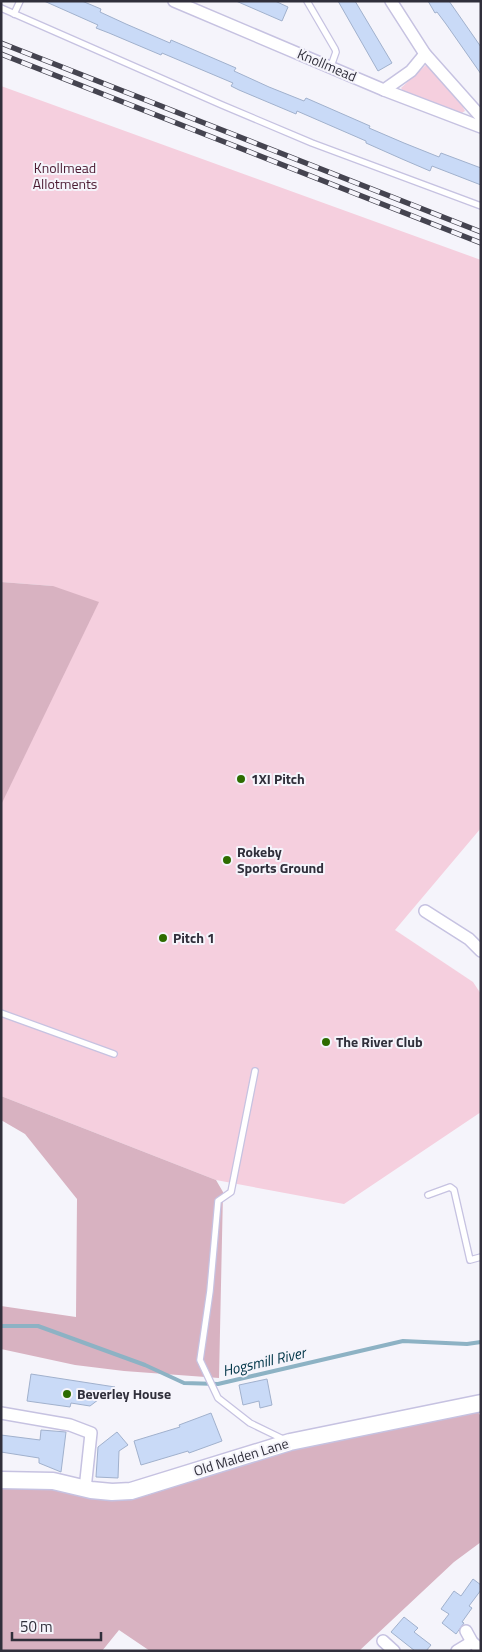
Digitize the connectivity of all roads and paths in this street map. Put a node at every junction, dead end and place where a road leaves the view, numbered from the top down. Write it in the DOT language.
graph roads {
  1 [pos="20,1"];
  2 [pos="174,1"];
  3 [pos="307,1"];
  4 [pos="391,1"];
  5 [pos="1,8"];
  6 [pos="14,14"];
  7 [pos="425,54"];
  8 [pos="331,66"];
  9 [pos="384,90"];
  10 [pos="481,117"];
  11 [pos="481,128"];
  12 [pos="481,206"];
  13 [pos="425,911"];
  14 [pos="481,951"];
  15 [pos="1,1013"];
  16 [pos="114,1054"];
  17 [pos="255,1071"];
  18 [pos="428,1195"];
  19 [pos="481,1257"];
  20 [pos="481,1403"];
  21 [pos="1,1413"];
  22 [pos="290,1442"];
  23 [pos="1,1480"];
  24 [pos="86,1489"];
  25 [pos="466,1632"];
  26 [pos="383,1641"];
  27 [pos="476,1646"];
  28 [pos="394,1651"];
  29 [pos="457,1651"];
  1 -- 6 [label="lane"];
  2 -- 8 [label="street, Knollmead"];
  3 -- 8 [label="lane"];
  4 -- 7 [label="street"];
  5 -- 6 [label="lane"];
  6 -- 12 [label="lane"];
  7 -- 9 [label="street"];
  7 -- 10 [label="street"];
  8 -- 9 [label="street, Knollmead"];
  9 -- 11 [label="street, Knollmead"];
  13 -- 14 [label="street"];
  15 -- 16 [label="lane"];
  17 -- 22 [label="lane"];
  18 -- 19 [label="lane"];
  20 -- 22 [label="main road, Old Malden Lane"];
  21 -- 24 [label="street"];
  22 -- 24 [label="main road, Old Malden Lane"];
  23 -- 24 [label="main road, Old Malden Lane"];
  25 -- 27 [label="street"];
  26 -- 28 [label="street"];
  27 -- 29 [label="street"];
}
